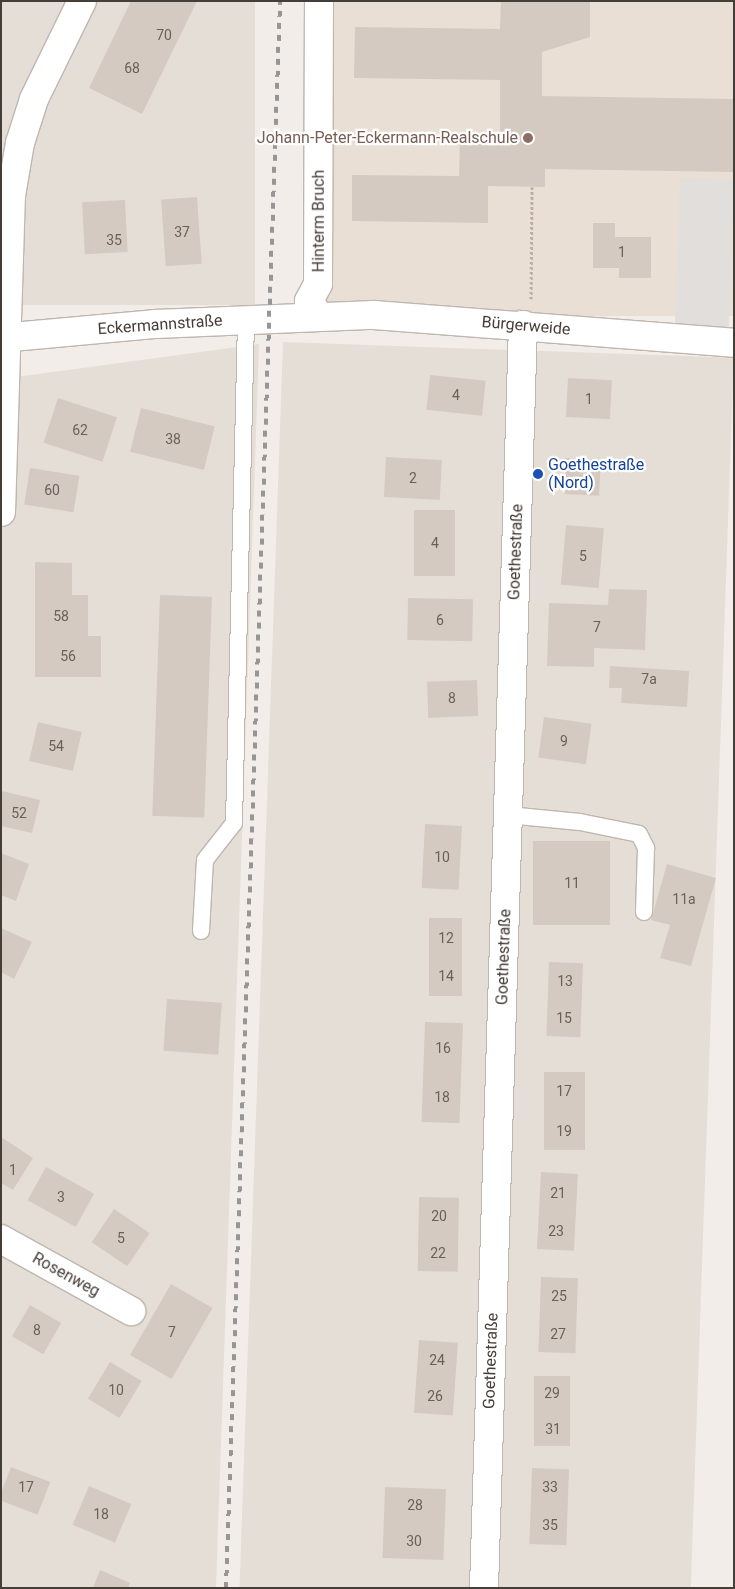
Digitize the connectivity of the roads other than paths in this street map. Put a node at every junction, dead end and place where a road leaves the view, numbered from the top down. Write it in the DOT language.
graph roads {
  1 [pos="82,1"];
  2 [pos="319,1"];
  3 [pos="319,316"];
  4 [pos="246,320"];
  5 [pos="527,326"];
  6 [pos="4,337"];
  7 [pos="734,343"];
  8 [pos="1,512"];
  9 [pos="508,815"];
  10 [pos="644,912"];
  11 [pos="201,930"];
  12 [pos="1,1239"];
  13 [pos="131,1311"];
  14 [pos="484,1588"];
  1 -- 6 [label="street"];
  2 -- 3 [label="street, Hinterm Bruch"];
  3 -- 4 [label="street, Eckermannstraße"];
  3 -- 5 [label="street, Bürgerweide"];
  4 -- 6 [label="street, Eckermannstraße"];
  4 -- 11 [label="lane"];
  5 -- 7 [label="street, Bürgerweide"];
  5 -- 9 [label="street, Goethestraße"];
  6 -- 8 [label="street"];
  9 -- 10 [label="lane"];
  9 -- 14 [label="street, Goethestraße"];
  12 -- 13 [label="street, Rosenweg"];
}
